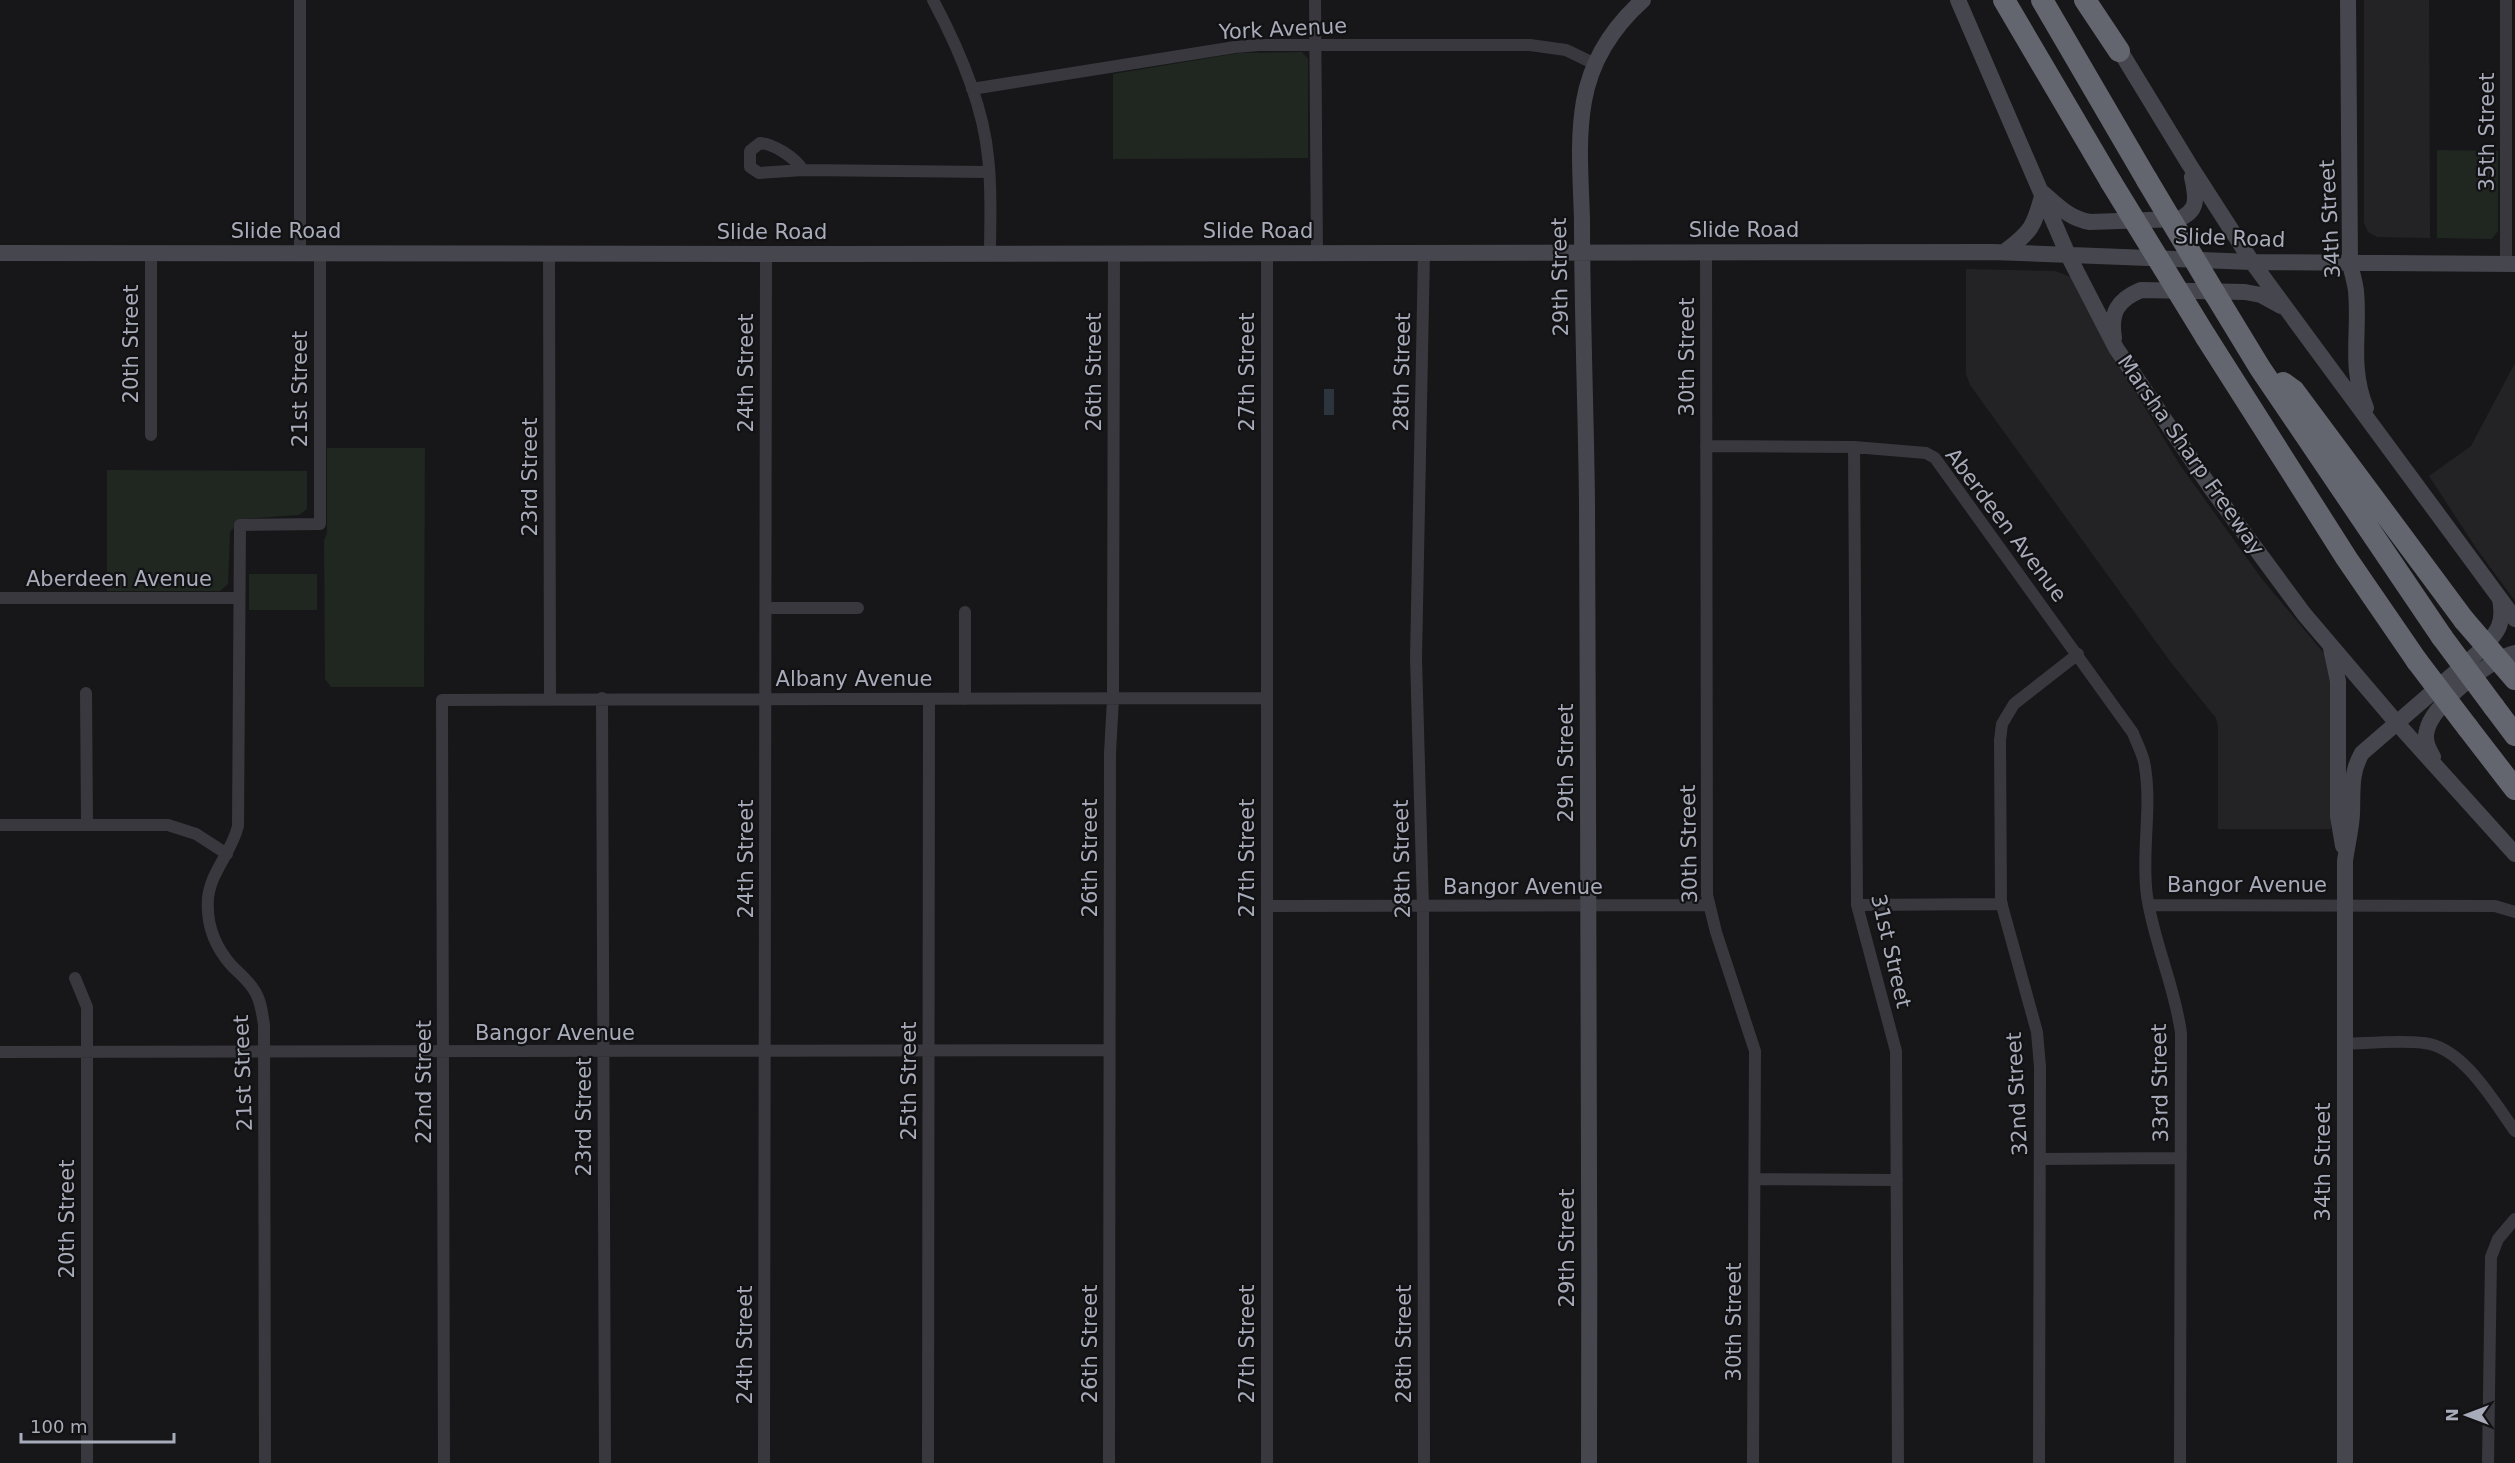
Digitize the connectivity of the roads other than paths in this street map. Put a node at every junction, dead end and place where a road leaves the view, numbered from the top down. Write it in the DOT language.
graph roads {
  1 [pos="300,0"];
  2 [pos="933,0"];
  3 [pos="1316,0"];
  4 [pos="1642,0"];
  5 [pos="1958,0"];
  6 [pos="2004,0"];
  7 [pos="2042,0"];
  8 [pos="2085,0"];
  9 [pos="2092,0"];
  10 [pos="2348,0"];
  11 [pos="2506,0"];
  12 [pos="1315,45"];
  13 [pos="2119,51"];
  14 [pos="1595,64"];
  15 [pos="972,89"];
  16 [pos="2189,164"];
  17 [pos="803,170"];
  18 [pos="990,172"];
  19 [pos="2043,193"];
  20 [pos="1706,252"];
  21 [pos="2004,252"];
  22 [pos="0,253"];
  23 [pos="1317,253"];
  24 [pos="1424,253"];
  25 [pos="1582,253"];
  26 [pos="151,254"];
  27 [pos="300,254"];
  28 [pos="320,254"];
  29 [pos="549,254"];
  30 [pos="766,254"];
  31 [pos="990,254"];
  32 [pos="1114,254"];
  33 [pos="1267,254"];
  34 [pos="2068,255"];
  35 [pos="2252,262"];
  36 [pos="2350,264"];
  37 [pos="2511,264"];
  38 [pos="2287,309"];
  39 [pos="2116,348"];
  40 [pos="2260,368"];
  41 [pos="2377,431"];
  42 [pos="151,435"];
  43 [pos="1706,446"];
  44 [pos="1854,447"];
  45 [pos="0,598"];
  46 [pos="238,598"];
  47 [pos="2500,599"];
  48 [pos="766,608"];
  49 [pos="858,608"];
  50 [pos="964,612"];
  51 [pos="2515,619"];
  52 [pos="2330,643"];
  53 [pos="2515,653"];
  54 [pos="2078,654"];
  55 [pos="2515,679"];
  56 [pos="86,693"];
  57 [pos="1266,698"];
  58 [pos="550,699"];
  59 [pos="602,699"];
  60 [pos="765,699"];
  61 [pos="929,699"];
  62 [pos="964,699"];
  63 [pos="1113,699"];
  64 [pos="442,700"];
  65 [pos="2396,722"];
  66 [pos="2515,735"];
  67 [pos="2440,771"];
  68 [pos="2515,789"];
  69 [pos="87,824"];
  70 [pos="0,825"];
  71 [pos="227,854"];
  72 [pos="2515,854"];
  73 [pos="2345,861"];
  74 [pos="1708,904"];
  75 [pos="2002,904"];
  76 [pos="2345,904"];
  77 [pos="1857,905"];
  78 [pos="2149,905"];
  79 [pos="1267,906"];
  80 [pos="1589,906"];
  81 [pos="1423,907"];
  82 [pos="2515,912"];
  83 [pos="75,978"];
  84 [pos="2345,1044"];
  85 [pos="1109,1050"];
  86 [pos="0,1052"];
  87 [pos="87,1052"];
  88 [pos="265,1052"];
  89 [pos="443,1052"];
  90 [pos="603,1052"];
  91 [pos="765,1052"];
  92 [pos="928,1052"];
  93 [pos="2515,1131"];
  94 [pos="2181,1158"];
  95 [pos="2040,1159"];
  96 [pos="1755,1179"];
  97 [pos="1898,1180"];
  98 [pos="2515,1219"];
  99 [pos="87,1463"];
  100 [pos="265,1463"];
  101 [pos="444,1463"];
  102 [pos="604,1463"];
  103 [pos="764,1463"];
  104 [pos="928,1463"];
  105 [pos="1109,1463"];
  106 [pos="1266,1463"];
  107 [pos="1424,1463"];
  108 [pos="1588,1463"];
  109 [pos="1753,1463"];
  110 [pos="1898,1463"];
  111 [pos="2039,1463"];
  112 [pos="2180,1463"];
  113 [pos="2345,1463"];
  114 [pos="2488,1463"];
  1 -- 27 [label="street"];
  2 -- 15 [label="street"];
  3 -- 12 [label="street"];
  4 -- 14 [label="main road, 29th Street"];
  5 -- 19 [label="main road, Marsha Sharp Freeway"];
  6 -- 68 [label="highway, bridge"];
  7 -- 40 [label="highway, bridge"];
  8 -- 13 [label="highway"];
  9 -- 13 [label="main road"];
  10 -- 36 [label="main road, 34th Street"];
  11 -- 37 [label="street, 35th Street"];
  12 -- 14 [label="street, York Avenue"];
  12 -- 15 [label="street, York Avenue"];
  12 -- 23 [label="street"];
  13 -- 16 [label="main road"];
  14 -- 25 [label="main road, 29th Street"];
  15 -- 18 [label="street"];
  16 -- 19 [label="main road"];
  16 -- 35 [label="main road"];
  17 -- 18 [label="street"];
  18 -- 31 [label="street"];
  19 -- 21 [label="main road"];
  19 -- 34 [label="main road, Marsha Sharp Freeway"];
  20 -- 21 [label="main road, Slide Road"];
  20 -- 25 [label="main road, Slide Road"];
  20 -- 43 [label="street, 30th Street"];
  21 -- 34 [label="main road, Slide Road"];
  22 -- 26 [label="main road, Slide Road"];
  23 -- 24 [label="main road, Slide Road"];
  23 -- 33 [label="main road, Slide Road"];
  24 -- 25 [label="main road, Slide Road"];
  24 -- 81 [label="street, 28th Street"];
  25 -- 80 [label="main road, 29th Street"];
  26 -- 27 [label="main road, Slide Road"];
  26 -- 42 [label="street, 20th Street"];
  27 -- 28 [label="main road, Slide Road"];
  28 -- 29 [label="main road, Slide Road"];
  28 -- 46 [label="street, 21st Street"];
  29 -- 30 [label="main road, Slide Road"];
  29 -- 58 [label="street, 23rd Street"];
  30 -- 31 [label="main road, Slide Road"];
  30 -- 48 [label="street, 24th Street"];
  31 -- 32 [label="main road, Slide Road"];
  32 -- 33 [label="main road, Slide Road"];
  32 -- 63 [label="street, 26th Street"];
  33 -- 57 [label="street, 27th Street"];
  34 -- 35 [label="main road, Slide Road"];
  34 -- 39 [label="main road, Marsha Sharp Freeway"];
  35 -- 36 [label="main road, Slide Road"];
  35 -- 38 [label="main road"];
  36 -- 37 [label="main road, Slide Road"];
  36 -- 41 [label="main road, 34th Street"];
  38 -- 39 [label="main road"];
  38 -- 41 [label="main road"];
  39 -- 52 [label="main road, Marsha Sharp Freeway"];
  40 -- 55 [label="highway, bridge"];
  40 -- 66 [label="highway, bridge"];
  41 -- 47 [label="main road"];
  43 -- 44 [label="street, Aberdeen Avenue"];
  43 -- 74 [label="street, 30th Street"];
  44 -- 54 [label="street, Aberdeen Avenue"];
  44 -- 77 [label="street, 31st Street"];
  45 -- 46 [label="street, Aberdeen Avenue"];
  46 -- 71 [label="street, 21st Street"];
  47 -- 51 [label="main road"];
  47 -- 65 [label="main road, 34th Street"];
  48 -- 49 [label="street"];
  48 -- 60 [label="street, 24th Street"];
  50 -- 62 [label="street"];
  52 -- 65 [label="main road, Marsha Sharp Freeway"];
  52 -- 73 [label="main road, 34th Street"];
  53 -- 67 [label="main road"];
  54 -- 75 [label="street, 32nd Street"];
  54 -- 78 [label="street, 33rd Street"];
  56 -- 69 [label="street"];
  57 -- 63 [label="street, Albany Avenue"];
  57 -- 79 [label="street, 27th Street"];
  58 -- 59 [label="street, Albany Avenue"];
  58 -- 64 [label="street, Albany Avenue"];
  59 -- 60 [label="street, Albany Avenue"];
  59 -- 90 [label="street, 23rd Street"];
  60 -- 61 [label="street, Albany Avenue"];
  60 -- 91 [label="street, 24th Street"];
  61 -- 62 [label="street, Albany Avenue"];
  61 -- 92 [label="street, 25th Street"];
  62 -- 63 [label="street, Albany Avenue"];
  63 -- 85 [label="street, 26th Street"];
  64 -- 89 [label="street, 22nd Street"];
  65 -- 67 [label="main road, Marsha Sharp Freeway"];
  65 -- 73 [label="main road, 34th Street"];
  67 -- 72 [label="main road, Marsha Sharp Freeway"];
  69 -- 70 [label="street"];
  69 -- 71 [label="street"];
  71 -- 88 [label="street, 21st Street"];
  73 -- 76 [label="main road, 34th Street"];
  74 -- 80 [label="street, Bangor Avenue"];
  74 -- 96 [label="street, 30th Street"];
  75 -- 77 [label="street"];
  75 -- 95 [label="street, 32nd Street"];
  76 -- 78 [label="street, Bangor Avenue"];
  76 -- 82 [label="street, Bangor Avenue"];
  76 -- 84 [label="main road, 34th Street"];
  77 -- 97 [label="street, 31st Street"];
  78 -- 94 [label="street, 33rd Street"];
  79 -- 81 [label="street, Bangor Avenue"];
  79 -- 106 [label="street, 27th Street"];
  80 -- 81 [label="street, Bangor Avenue"];
  80 -- 108 [label="main road, 29th Street"];
  81 -- 107 [label="street, 28th Street"];
  83 -- 87 [label="street, 20th Street"];
  84 -- 93 [label="street"];
  84 -- 113 [label="main road, 34th Street"];
  85 -- 92 [label="street, Bangor Avenue"];
  85 -- 105 [label="street, 26th Street"];
  86 -- 87 [label="street, Bangor Avenue"];
  87 -- 88 [label="street, Bangor Avenue"];
  87 -- 99 [label="street, 20th Street"];
  88 -- 89 [label="street, Bangor Avenue"];
  88 -- 100 [label="street, 21st Street"];
  89 -- 90 [label="street, Bangor Avenue"];
  89 -- 101 [label="street, 22nd Street"];
  90 -- 91 [label="street, Bangor Avenue"];
  90 -- 102 [label="street, 23rd Street"];
  91 -- 92 [label="street, Bangor Avenue"];
  91 -- 103 [label="street, 24th Street"];
  92 -- 104 [label="street, 25th Street"];
  94 -- 95 [label="street"];
  94 -- 112 [label="street, 33rd Street"];
  95 -- 111 [label="street, 32nd Street"];
  96 -- 97 [label="street"];
  96 -- 109 [label="street, 30th Street"];
  97 -- 110 [label="street, 31st Street"];
  98 -- 114 [label="street"];
}
